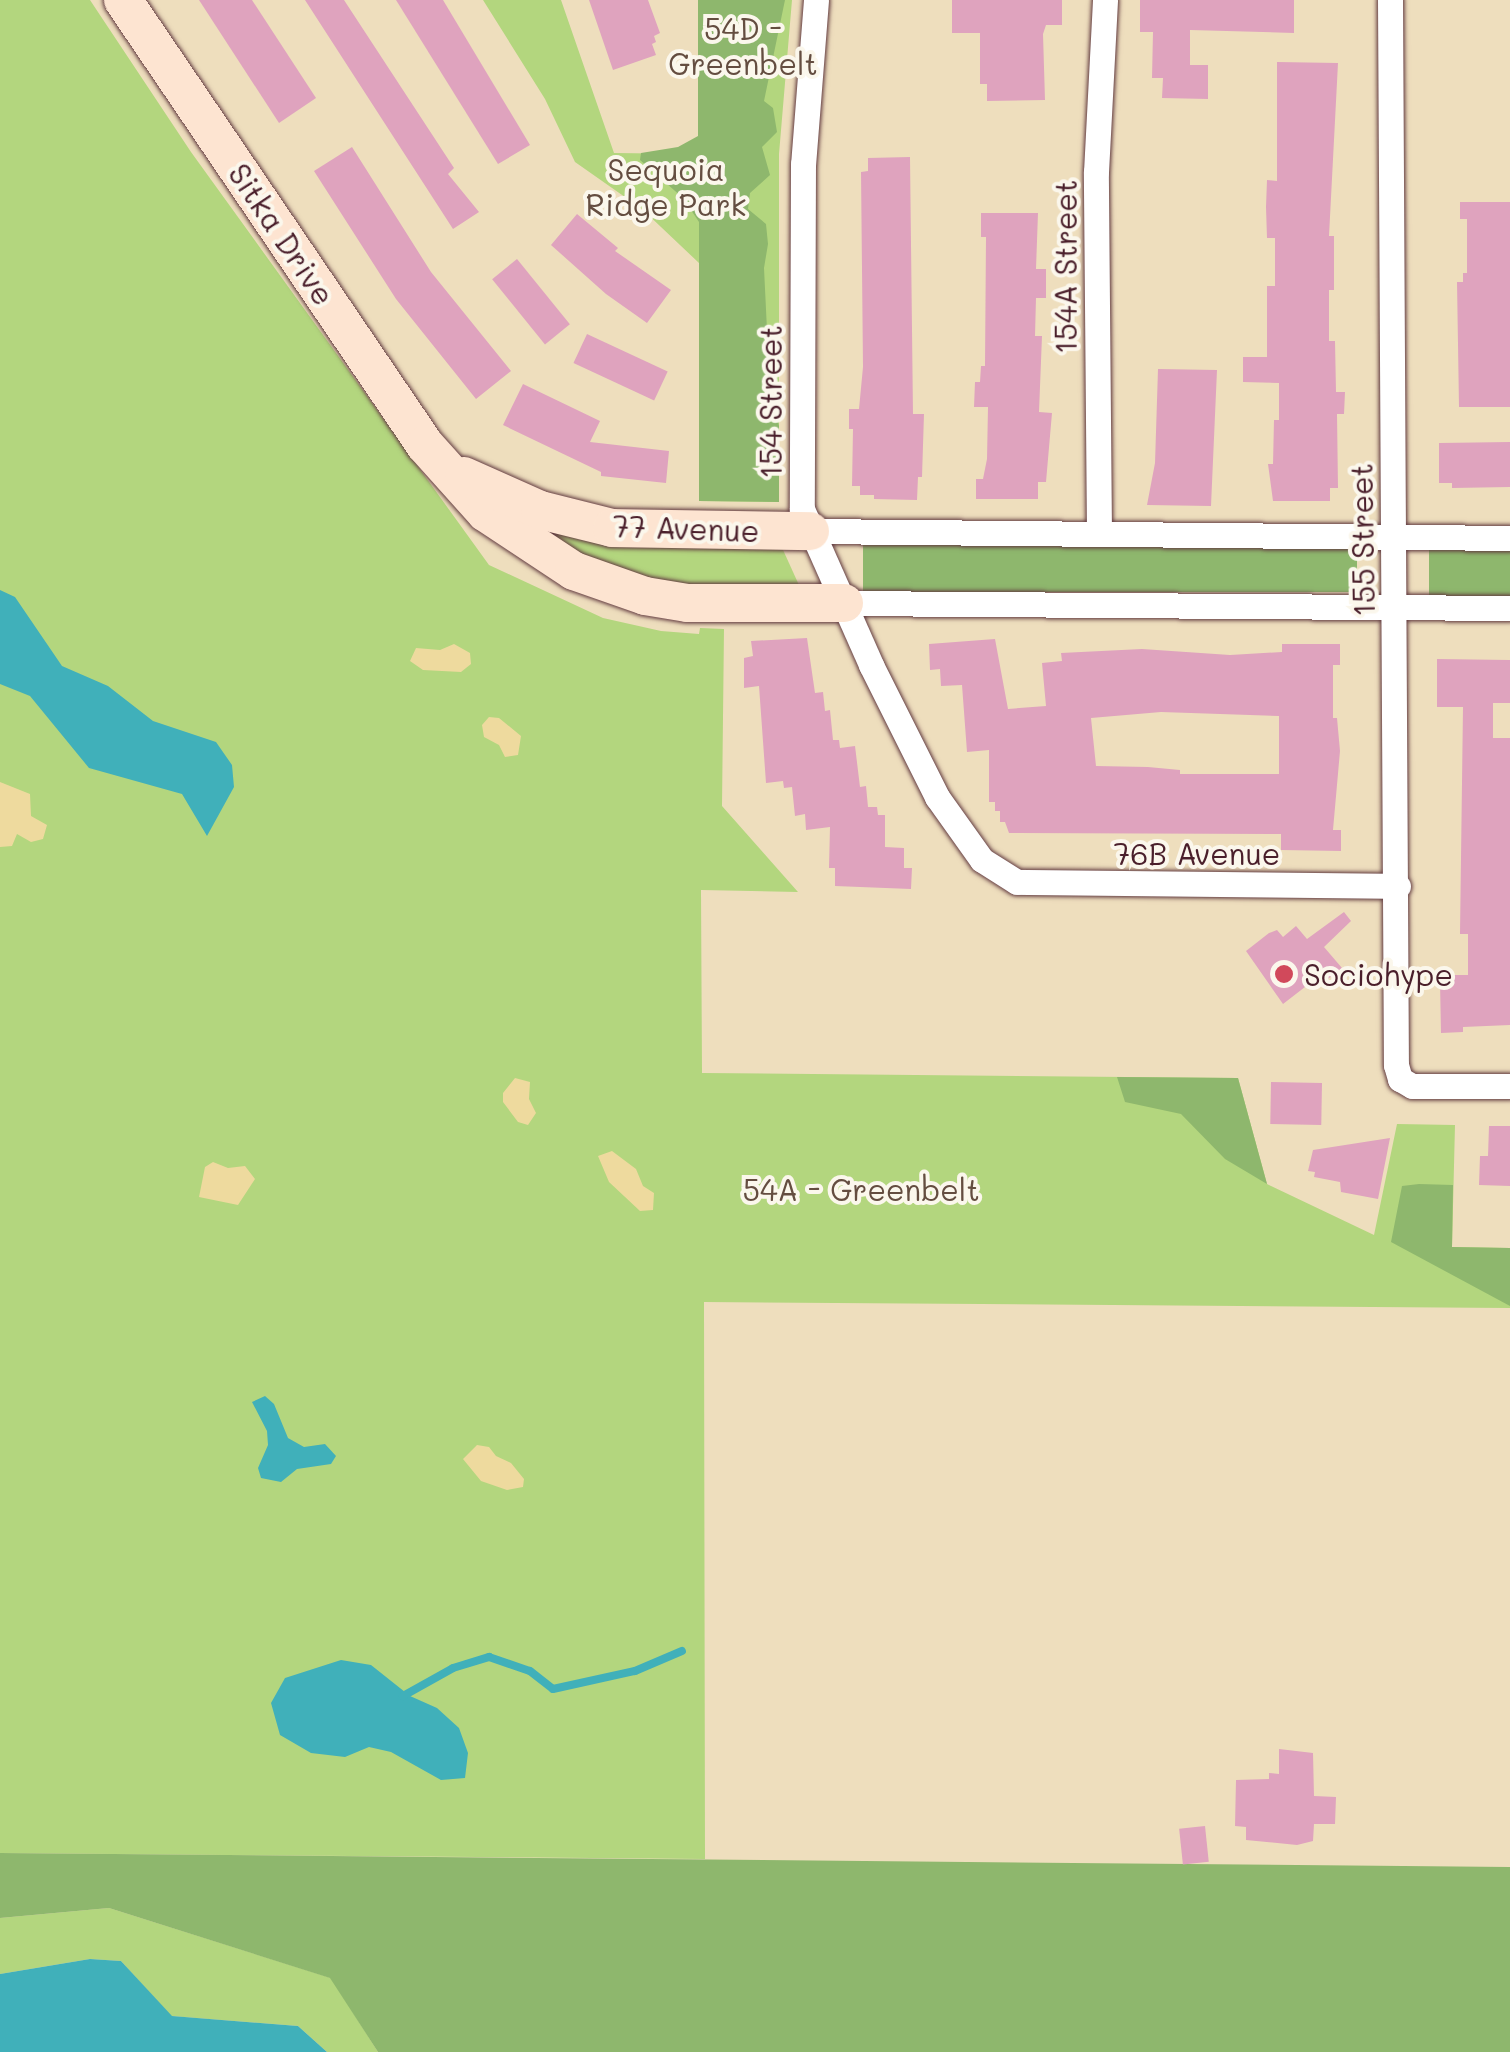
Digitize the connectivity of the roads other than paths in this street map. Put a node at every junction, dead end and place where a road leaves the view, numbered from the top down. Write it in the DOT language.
graph roads {
  1 [pos="124,0"];
  2 [pos="816,0"];
  3 [pos="1105,0"];
  4 [pos="1390,0"];
  5 [pos="444,466"];
  6 [pos="810,531"];
  7 [pos="1098,534"];
  8 [pos="1393,538"];
  9 [pos="1510,538"];
  10 [pos="844,603"];
  11 [pos="1394,606"];
  12 [pos="1510,608"];
  13 [pos="998,873"];
  14 [pos="1398,886"];
  15 [pos="1510,1086"];
  1 -- 5 [label="street, Sitka Drive"];
  2 -- 6 [label="street, 154 Street"];
  3 -- 7 [label="street, 154A Street"];
  4 -- 8 [label="street, 155 Street"];
  5 -- 6 [label="street, 77 Avenue"];
  5 -- 10 [label="street, 77 Avenue"];
  6 -- 7 [label="street, 77 Avenue"];
  6 -- 10 [label="street, 154 Street"];
  7 -- 8 [label="street, 77 Avenue"];
  8 -- 9 [label="street, 77 Avenue"];
  8 -- 11 [label="street, 155 Street"];
  10 -- 11 [label="street, 77 Avenue"];
  10 -- 13 [label="street, 154 Street"];
  11 -- 12 [label="street, 77 Avenue"];
  11 -- 14 [label="street, 155 Street"];
  13 -- 14 [label="street, 76B Avenue"];
  14 -- 15 [label="street, 155 Street"];
}
